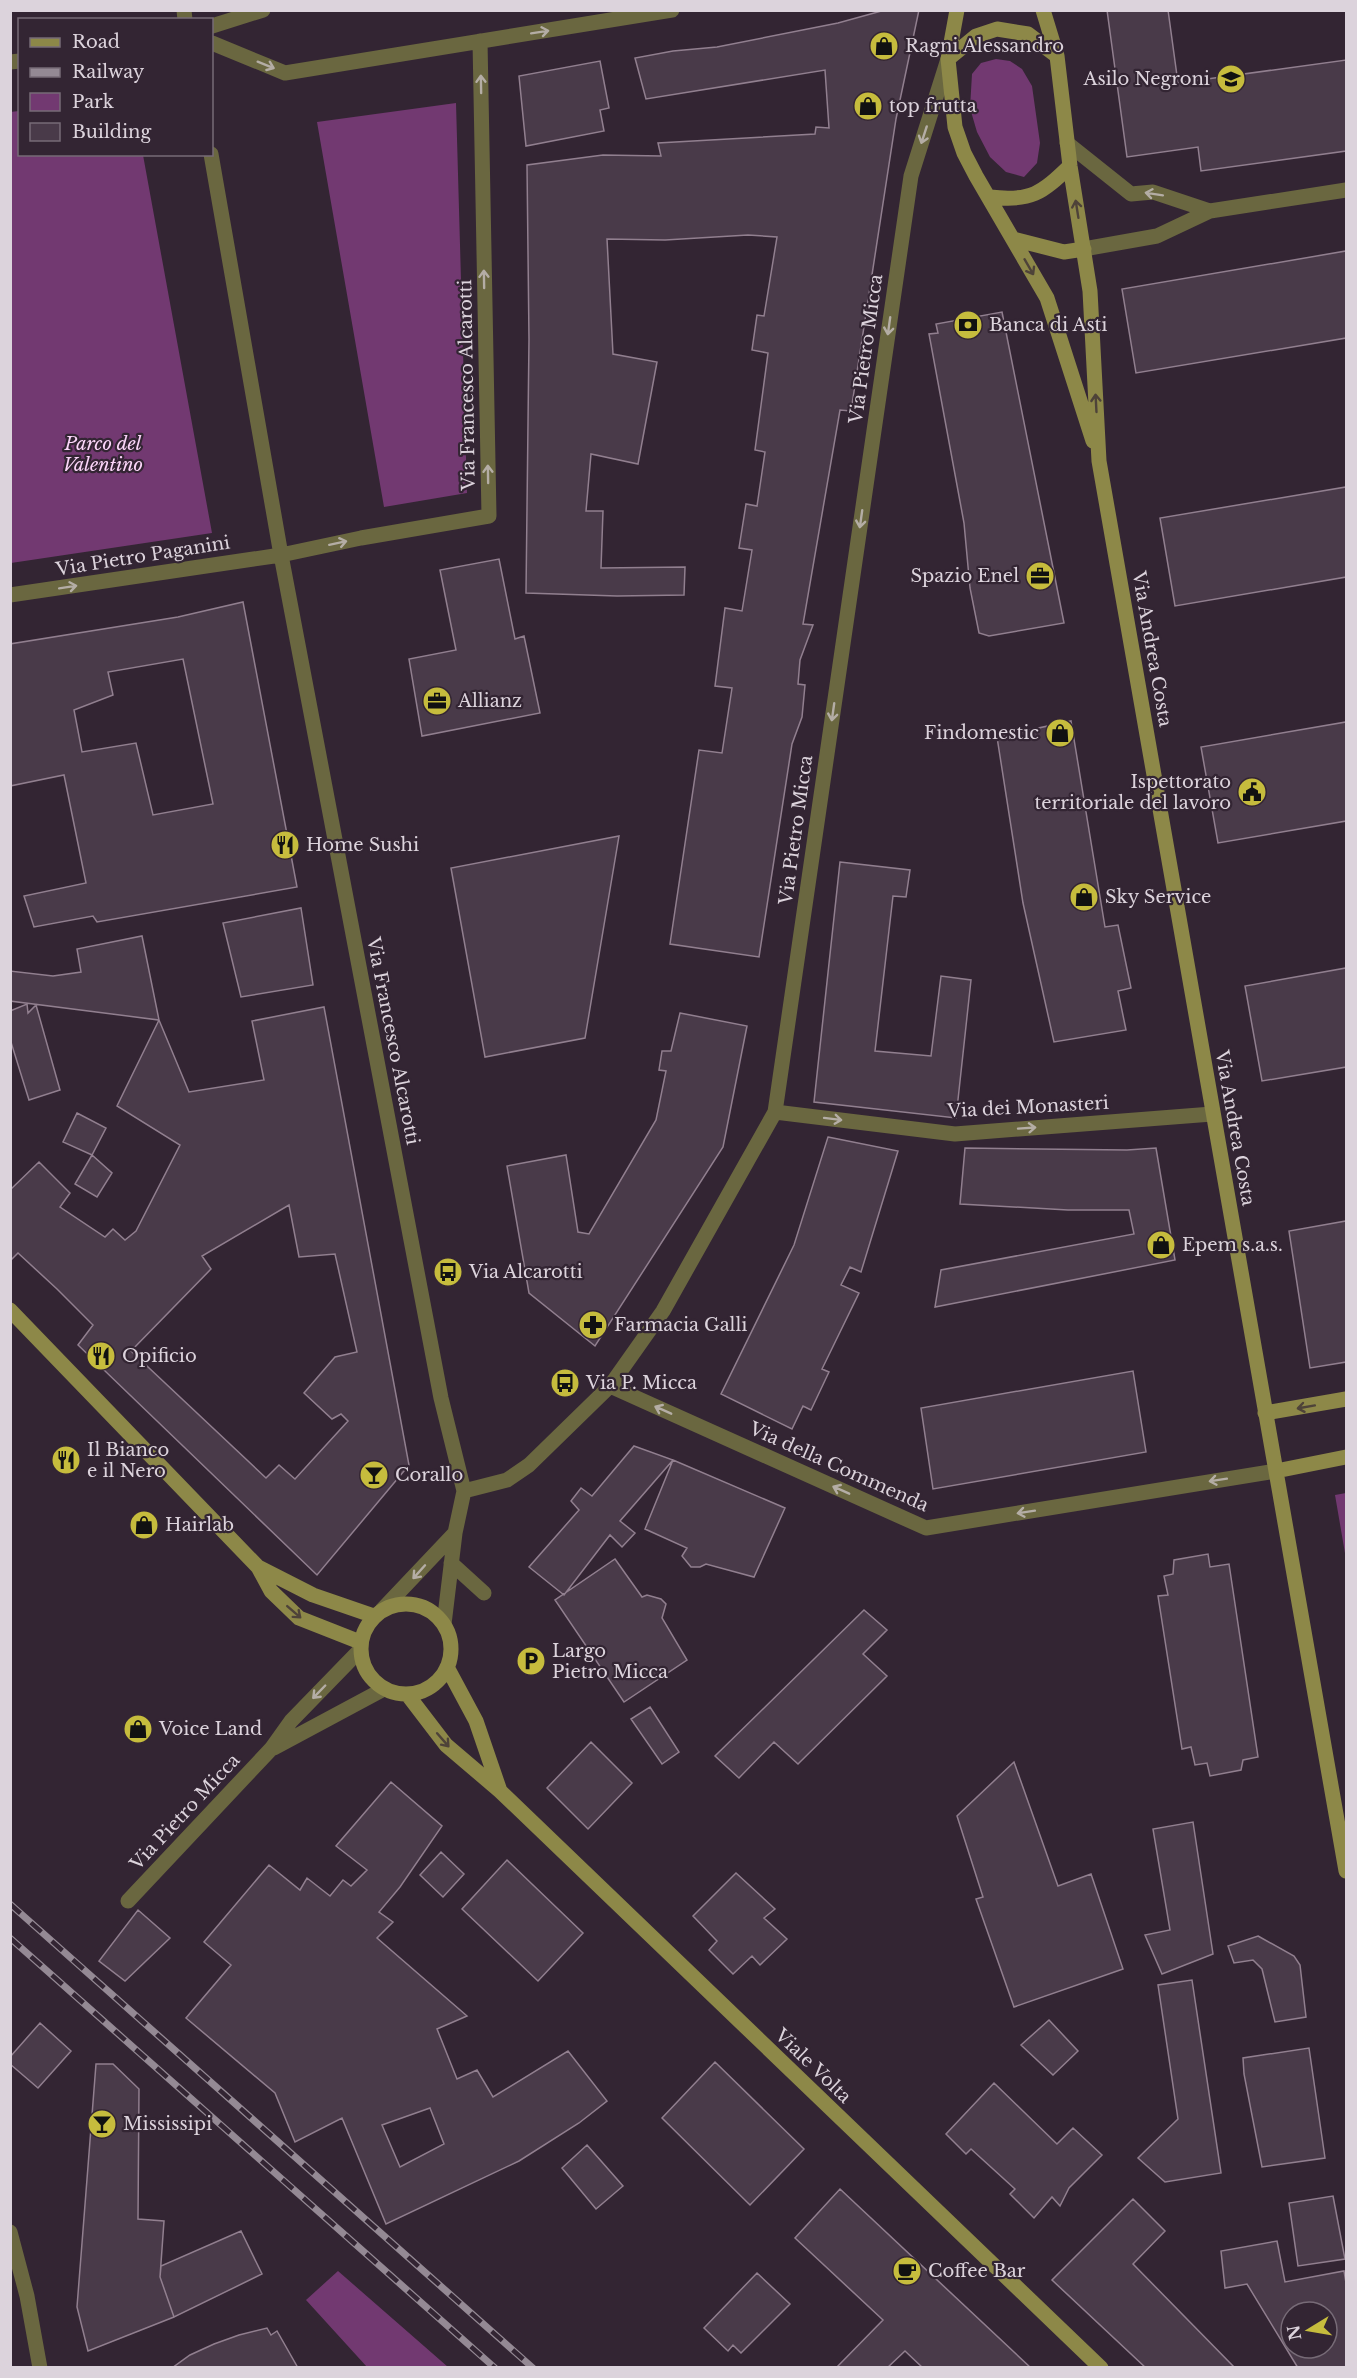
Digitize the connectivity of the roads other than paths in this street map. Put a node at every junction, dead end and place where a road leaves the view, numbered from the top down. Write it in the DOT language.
graph roads {
  1 [pos="262,10"];
  2 [pos="672,10"];
  3 [pos="957,10"];
  4 [pos="1043,10"];
  5 [pos="213,26"];
  6 [pos="480,41"];
  7 [pos="213,43"];
  8 [pos="1057,56"];
  9 [pos="948,59"];
  10 [pos="1068,143"];
  11 [pos="211,156"];
  12 [pos="1070,166"];
  13 [pos="1347,190"];
  14 [pos="990,197"];
  15 [pos="1210,210"];
  16 [pos="1013,239"];
  17 [pos="1084,249"];
  18 [pos="1099,461"];
  19 [pos="281,555"];
  20 [pos="10,595"];
  21 [pos="775,1112"];
  22 [pos="1212,1114"];
  23 [pos="10,1310"];
  24 [pos="610,1386"];
  25 [pos="1347,1399"];
  26 [pos="1265,1413"];
  27 [pos="1347,1458"];
  28 [pos="1276,1471"];
  29 [pos="464,1491"];
  30 [pos="455,1533"];
  31 [pos="451,1563"];
  32 [pos="258,1568"];
  33 [pos="484,1593"];
  34 [pos="378,1613"];
  35 [pos="444,1624"];
  36 [pos="360,1646"];
  37 [pos="447,1667"];
  38 [pos="384,1689"];
  39 [pos="406,1694"];
  40 [pos="271,1749"];
  41 [pos="500,1791"];
  42 [pos="1347,1871"];
  43 [pos="128,1901"];
  44 [pos="10,2232"];
  45 [pos="40,2367"];
  46 [pos="1101,2367"];
  1 -- 5 [label="street"];
  6 -- 2 [label="street, one-way"];
  3 -- 9 [label="main road"];
  4 -- 8 [label="main road"];
  7 -- 6 [label="street, one-way"];
  19 -- 6 [label="street, Via Francesco Alcarotti, one-way"];
  8 -- 9 [label="main road"];
  8 -- 10 [label="main road"];
  9 -- 14 [label="main road"];
  9 -- 21 [label="street, Via Pietro Micca, one-way"];
  10 -- 12 [label="main road"];
  15 -- 10 [label="street, one-way"];
  11 -- 19 [label="street, Via Francesco Alcarotti"];
  12 -- 14 [label="main road"];
  17 -- 12 [label="main road, Via Andrea Costa, one-way"];
  13 -- 15 [label="street"];
  14 -- 16 [label="main road, Via Andrea Costa"];
  15 -- 17 [label="street"];
  16 -- 17 [label="main road"];
  16 -- 18 [label="main road, Via Andrea Costa, one-way"];
  18 -- 17 [label="main road, Via Andrea Costa, one-way"];
  18 -- 22 [label="main road, Via Andrea Costa"];
  20 -- 19 [label="street, Via Pietro Paganini, one-way"];
  19 -- 29 [label="street, Via Francesco Alcarotti"];
  21 -- 22 [label="street, Via dei Monasteri, one-way"];
  21 -- 24 [label="street, Via Pietro Micca"];
  22 -- 26 [label="main road, Via Andrea Costa"];
  23 -- 32 [label="main road"];
  28 -- 24 [label="street, Via della Commenda, one-way"];
  24 -- 29 [label="street, Via Pietro Micca"];
  25 -- 26 [label="main road, one-way"];
  26 -- 28 [label="main road, Via Andrea Costa"];
  27 -- 28 [label="main road"];
  28 -- 42 [label="main road, Via Andrea Costa"];
  29 -- 30 [label="street, Via Francesco Alcarotti"];
  30 -- 31 [label="street"];
  30 -- 34 [label="street, one-way"];
  31 -- 33 [label="street"];
  31 -- 35 [label="street"];
  32 -- 34 [label="main road"];
  32 -- 36 [label="main road, one-way"];
  34 -- 35 [label="main road"];
  34 -- 36 [label="main road"];
  35 -- 37 [label="main road"];
  36 -- 38 [label="main road"];
  36 -- 40 [label="street, Via Pietro Micca, one-way"];
  37 -- 39 [label="main road"];
  37 -- 41 [label="main road, Viale Volta"];
  38 -- 39 [label="main road"];
  38 -- 40 [label="street, Via Pietro Micca"];
  39 -- 41 [label="main road, Viale Volta, one-way"];
  40 -- 43 [label="street, Via Pietro Micca"];
  41 -- 46 [label="main road, Viale Volta"];
  44 -- 45 [label="street"];
}
